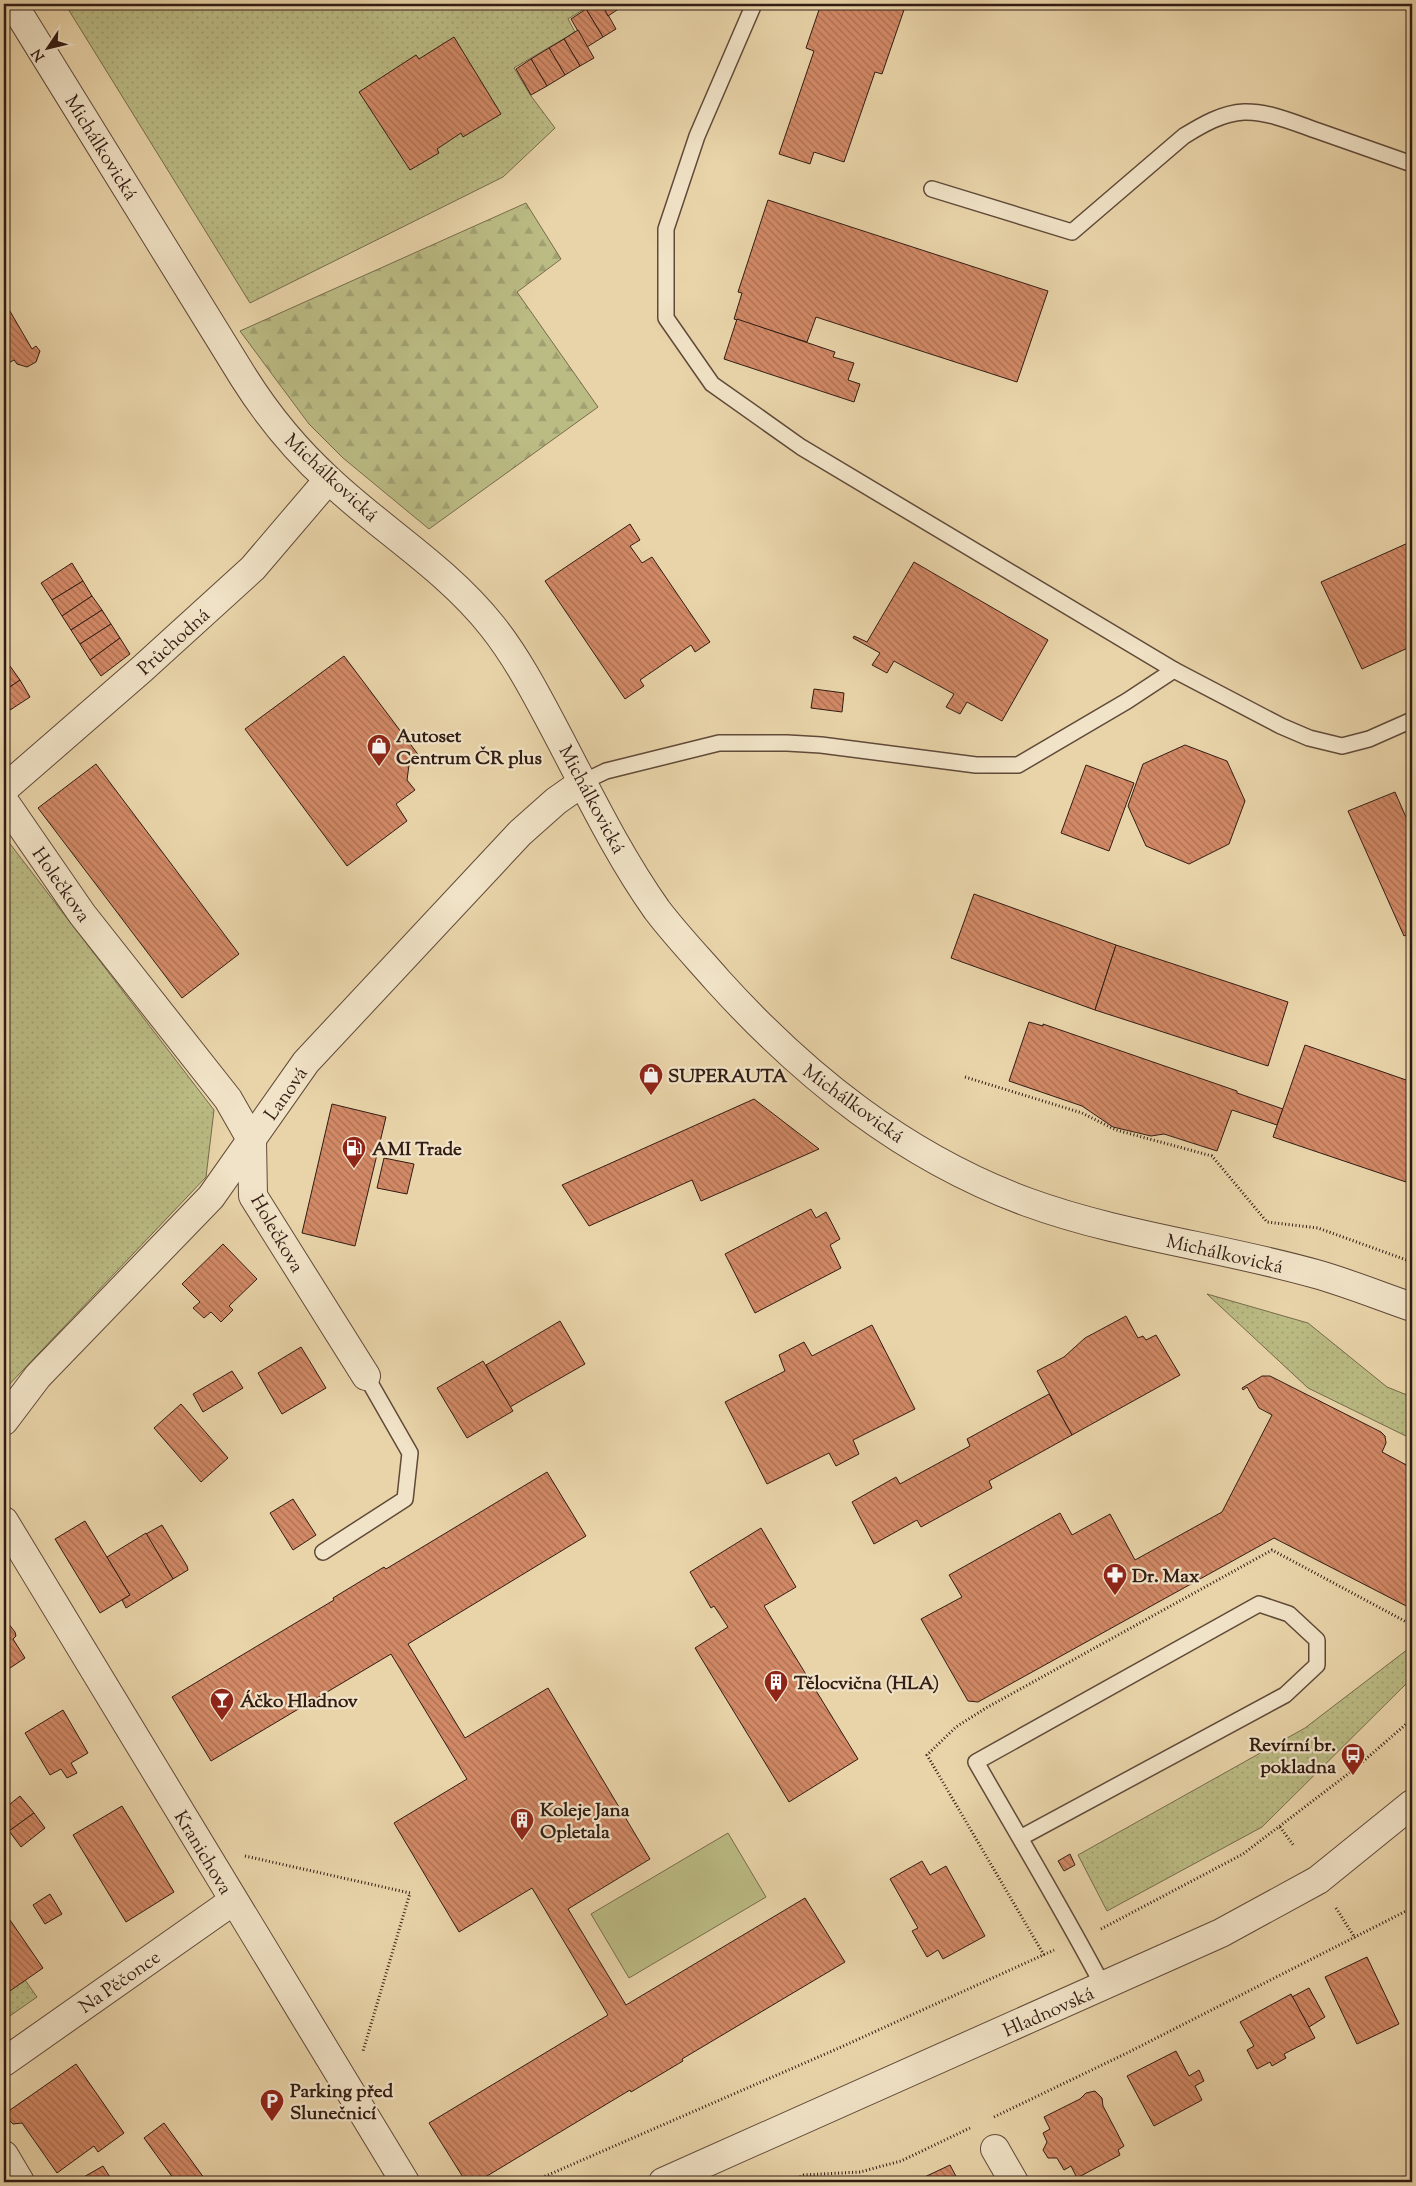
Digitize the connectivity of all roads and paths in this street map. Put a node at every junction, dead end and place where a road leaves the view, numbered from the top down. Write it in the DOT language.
graph roads {
  1 [pos="13,4"];
  2 [pos="754,4"];
  3 [pos="1412,164"];
  4 [pos="932,189"];
  5 [pos="328,480"];
  6 [pos="1174,670"];
  7 [pos="1412,720"];
  8 [pos="583,782"];
  9 [pos="4,789"];
  10 [pos="4,801"];
  11 [pos="965,1077"];
  12 [pos="252,1141"];
  13 [pos="1412,1262"];
  14 [pos="1316,1274"];
  15 [pos="1412,1307"];
  16 [pos="1412,1323"];
  17 [pos="366,1376"];
  18 [pos="4,1421"];
  19 [pos="4,1521"];
  20 [pos="323,1552"];
  21 [pos="1412,1719"];
  22 [pos="1412,1804"];
  23 [pos="1280,1827"];
  24 [pos="1020,1838"];
  25 [pos="200,1846"];
  26 [pos="1294,1846"];
  27 [pos="234,1901"];
  28 [pos="1336,1908"];
  29 [pos="1412,1908"];
  30 [pos="1355,1938"];
  31 [pos="1078,1940"];
  32 [pos="1103,1986"];
  33 [pos="4,2062"];
  34 [pos="350,2092"];
  35 [pos="990,2119"];
  36 [pos="972,2127"];
  37 [pos="995,2149"];
  38 [pos="4,2156"];
  39 [pos="20,2182"];
  40 [pos="405,2182"];
  41 [pos="532,2182"];
  42 [pos="663,2182"];
  43 [pos="786,2182"];
  44 [pos="1014,2182"];
  1 -- 5 [label="street, Michálkovická"];
  2 -- 6 [label="lane"];
  3 -- 4 [label="lane"];
  5 -- 8 [label="street, Michálkovická"];
  5 -- 9 [label="street, Průchodná"];
  6 -- 7 [label="lane"];
  6 -- 8 [label="lane"];
  8 -- 12 [label="street, Lanová"];
  8 -- 14 [label="street, Michálkovická"];
  10 -- 12 [label="street, Holečkova"];
  11 -- 13 [label="path"];
  12 -- 17 [label="street, Holečkova"];
  12 -- 18 [label="street, Lanová"];
  14 -- 15 [label="street, Michálkovická"];
  14 -- 16 [label="street, Michálkovická"];
  17 -- 20 [label="lane, Holečkova"];
  19 -- 25 [label="street, Kranichova"];
  21 -- 23 [label="path"];
  22 -- 32 [label="street, Hladnovská"];
  23 -- 26 [label="path"];
  23 -- 31 [label="path"];
  24 -- 24 [label="lane"];
  24 -- 31 [label="lane"];
  25 -- 27 [label="street, Kranichova"];
  25 -- 34 [label="path"];
  27 -- 33 [label="street, Na Pěčonce"];
  27 -- 34 [label="street, Kranichova"];
  28 -- 30 [label="path"];
  29 -- 30 [label="path"];
  30 -- 35 [label="path"];
  31 -- 32 [label="lane"];
  31 -- 41 [label="path"];
  32 -- 42 [label="street, Hladnovská"];
  34 -- 40 [label="street, Kranichova"];
  36 -- 43 [label="path"];
  37 -- 44 [label="street"];
  38 -- 39 [label="street"];
}
